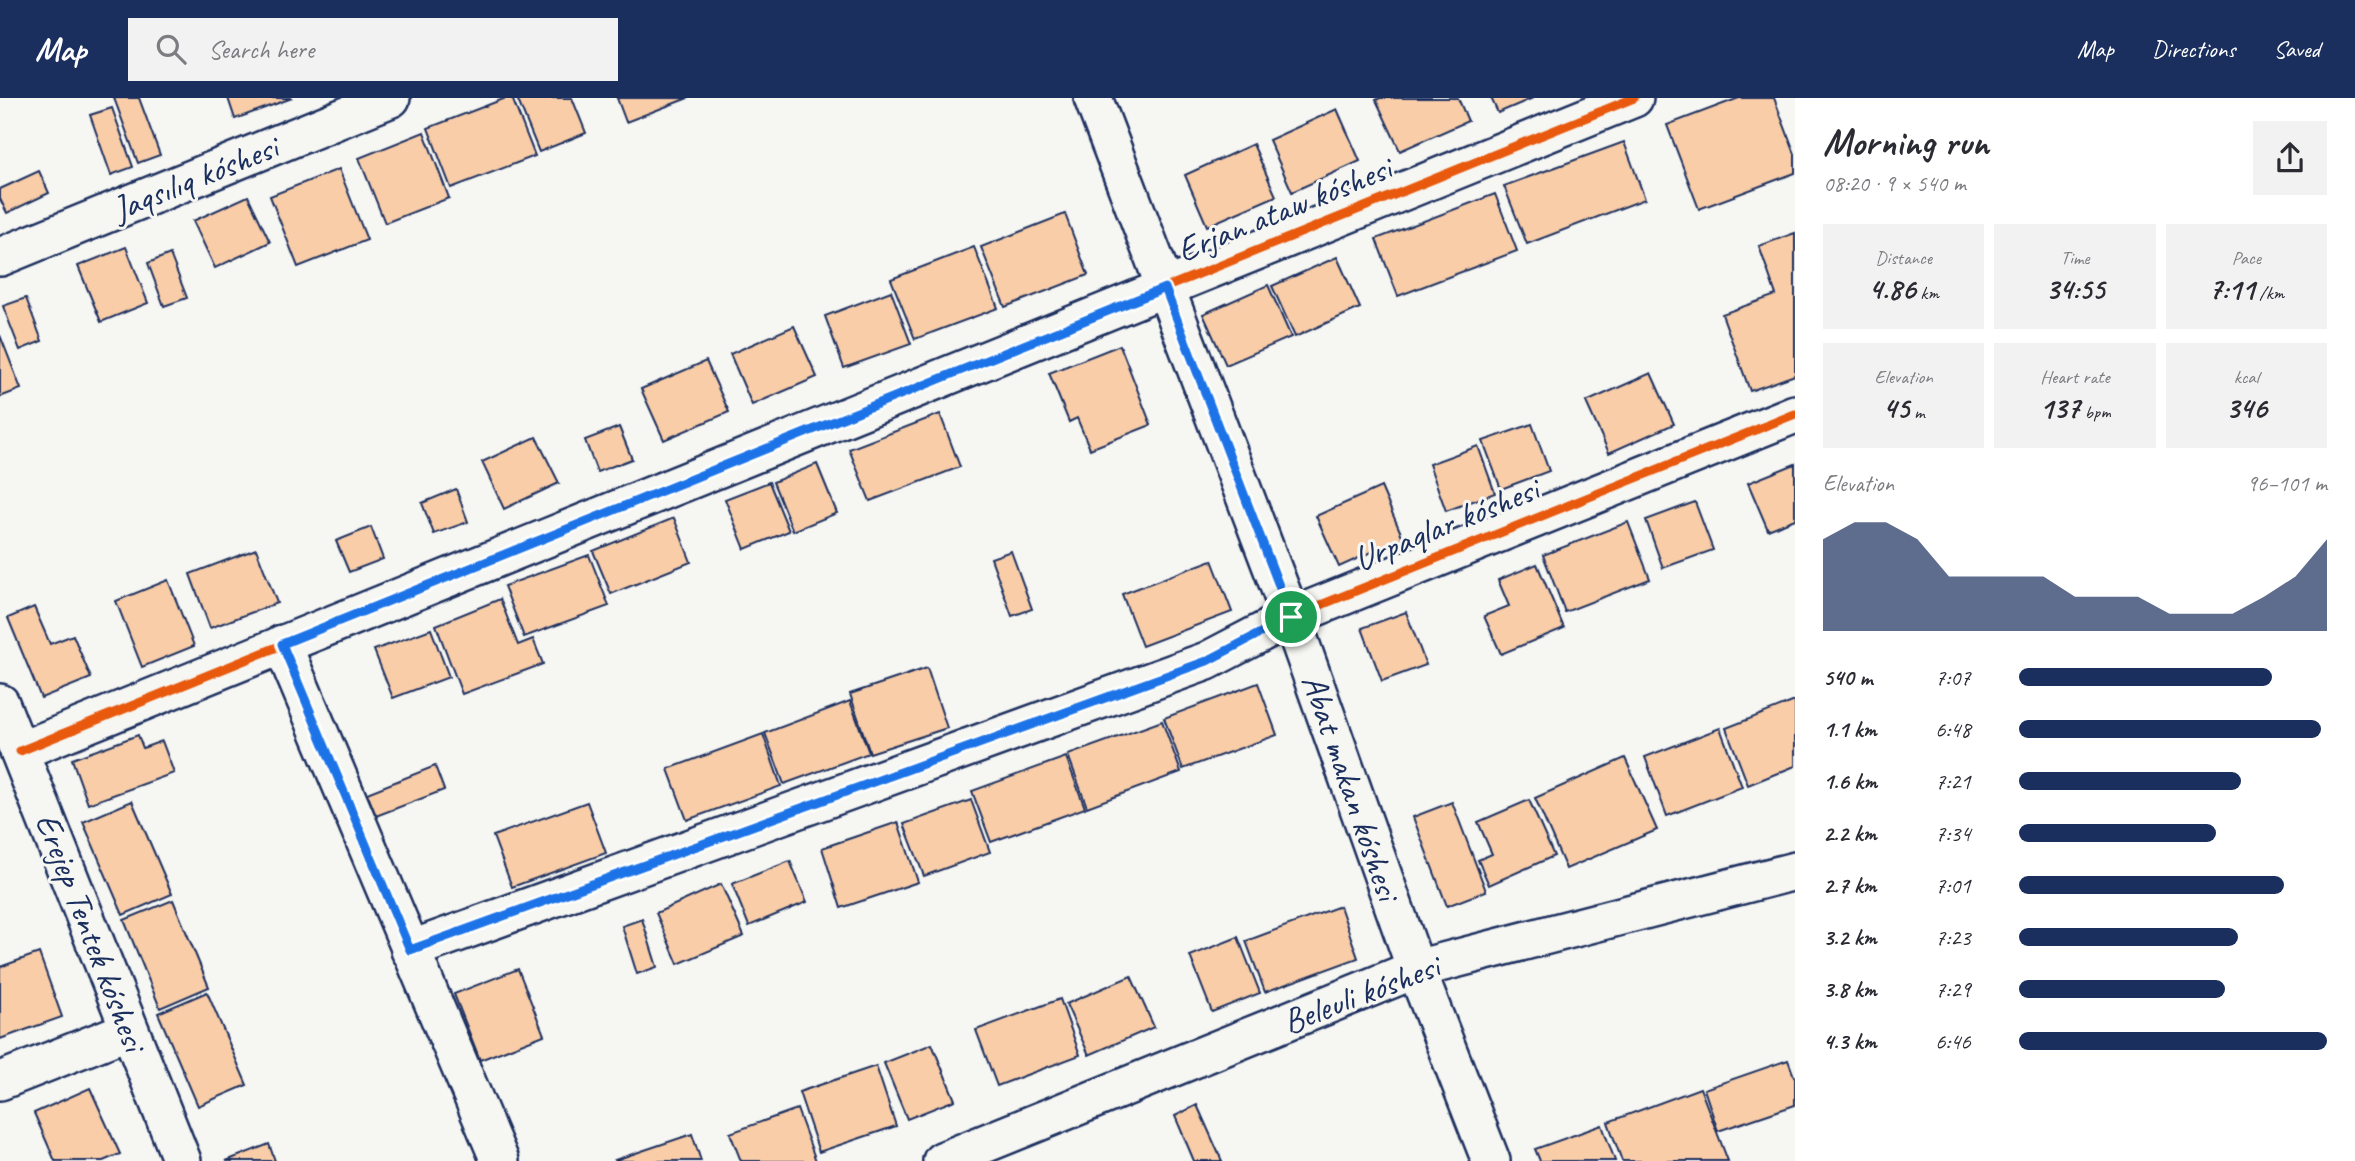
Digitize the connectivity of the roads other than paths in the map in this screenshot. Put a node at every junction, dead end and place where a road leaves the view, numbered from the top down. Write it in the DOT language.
graph roads {
  1 [pos="391,98"];
  2 [pos="1093,98"];
  3 [pos="1634,98"];
  4 [pos="0,257"];
  5 [pos="1165,288"];
  6 [pos="1795,414"];
  7 [pos="1291,617"];
  8 [pos="282,644"];
  9 [pos="0,702"];
  10 [pos="20,751"];
  11 [pos="1795,871"];
  12 [pos="410,950"];
  13 [pos="1416,969"];
  14 [pos="129,1030"];
  15 [pos="0,1081"];
  16 [pos="182,1161"];
  17 [pos="500,1161"];
  18 [pos="942,1161"];
  19 [pos="1491,1161"];
  1 -- 4 [label="street, Jaqsılıq kóshesi"];
  2 -- 5 [label="street, Abat makan kóshesi"];
  3 -- 5 [label="street, Erjan ataw kóshesi"];
  5 -- 7 [label="street, Abat makan kóshesi"];
  5 -- 8 [label="street, Erjan ataw kóshesi"];
  6 -- 7 [label="street, Urpaqlar kóshesi"];
  7 -- 12 [label="street, Urpaqlar kóshesi"];
  7 -- 13 [label="street, Abat makan kóshesi"];
  8 -- 10 [label="street, Erjan ataw kóshesi"];
  8 -- 12 [label="street"];
  9 -- 10 [label="street, Erejep Tentek kóshesi"];
  10 -- 14 [label="street, Erejep Tentek kóshesi"];
  11 -- 13 [label="street, Beleuli kóshesi"];
  12 -- 17 [label="street"];
  13 -- 18 [label="street, Beleuli kóshesi"];
  13 -- 19 [label="street, Abat makan kóshesi"];
  14 -- 15 [label="street"];
  14 -- 16 [label="street, Erejep Tentek kóshesi"];
}
